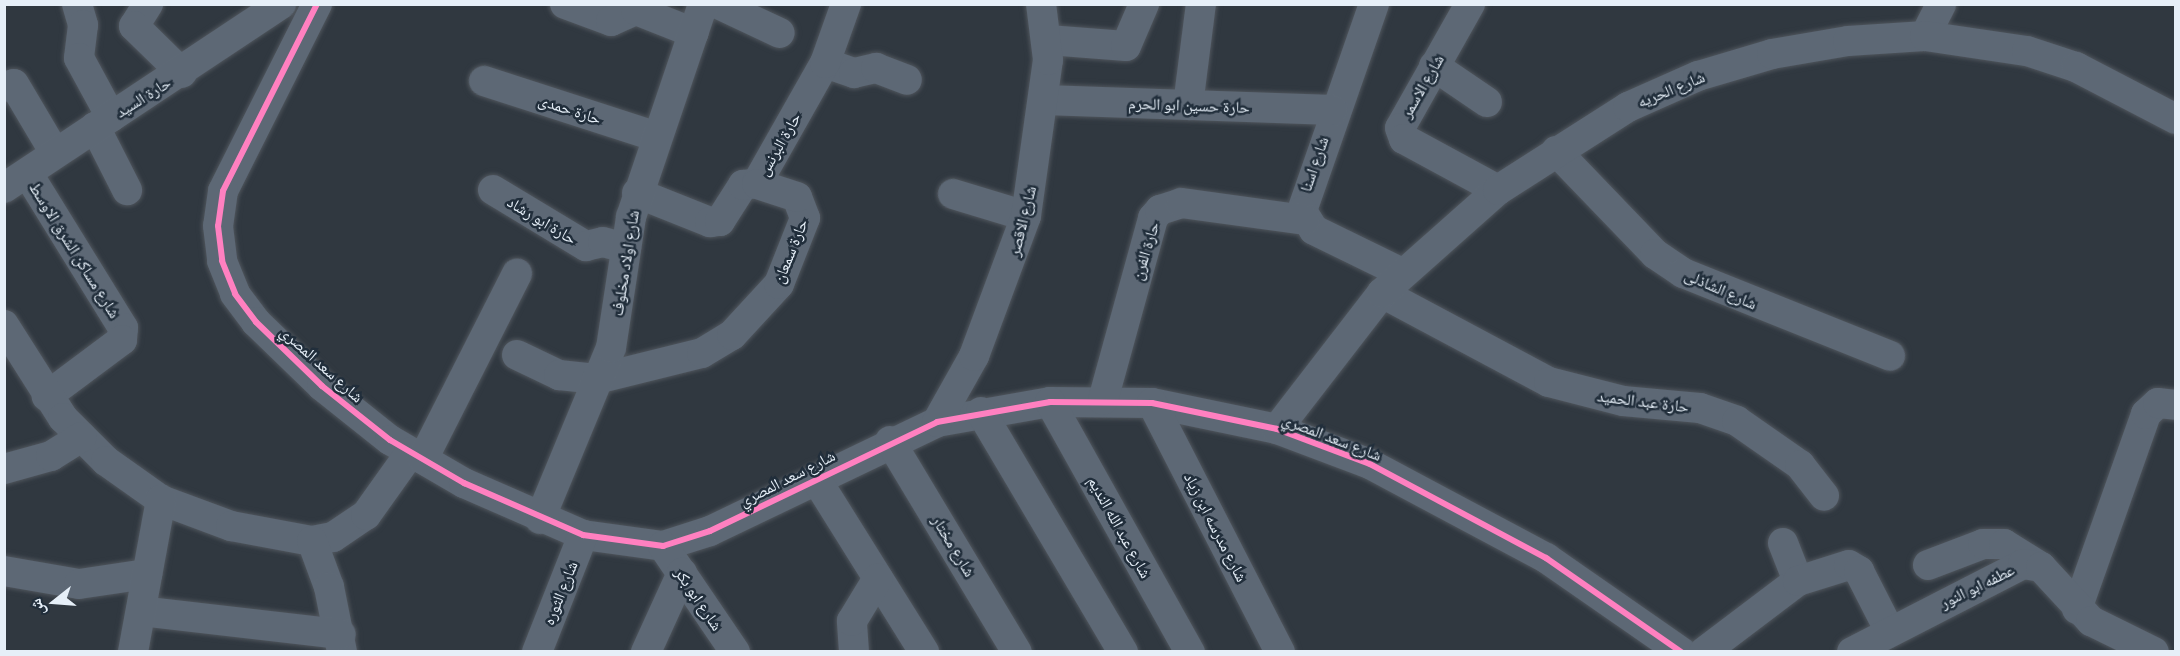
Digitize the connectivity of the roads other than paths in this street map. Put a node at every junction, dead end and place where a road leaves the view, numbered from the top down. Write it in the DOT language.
graph roads {
  1 [pos="77,4"];
  2 [pos="148,4"];
  3 [pos="281,4"];
  4 [pos="316,4"];
  5 [pos="565,4"];
  6 [pos="703,4"];
  7 [pos="718,4"];
  8 [pos="846,4"];
  9 [pos="1041,4"];
  10 [pos="1144,4"];
  11 [pos="1201,4"];
  12 [pos="1374,4"];
  13 [pos="1470,4"];
  14 [pos="1941,4"];
  15 [pos="693,33"];
  16 [pos="780,33"];
  17 [pos="1925,36"];
  18 [pos="1048,40"];
  19 [pos="825,63"];
  20 [pos="1434,66"];
  21 [pos="182,73"];
  22 [pos="907,80"];
  23 [pos="484,81"];
  24 [pos="4,87"];
  25 [pos="1045,100"];
  26 [pos="1487,102"];
  27 [pos="1188,105"];
  28 [pos="1333,110"];
  29 [pos="2175,119"];
  30 [pos="103,122"];
  31 [pos="657,137"];
  32 [pos="1556,151"];
  33 [pos="55,153"];
  34 [pos="16,181"];
  35 [pos="757,184"];
  36 [pos="127,190"];
  37 [pos="493,190"];
  38 [pos="1498,190"];
  39 [pos="638,193"];
  40 [pos="953,195"];
  41 [pos="1026,216"];
  42 [pos="1305,220"];
  43 [pos="626,248"];
  44 [pos="517,274"];
  45 [pos="1392,283"];
  46 [pos="4,325"];
  47 [pos="517,355"];
  48 [pos="1890,356"];
  49 [pos="597,379"];
  50 [pos="47,396"];
  51 [pos="1103,400"];
  52 [pos="1050,402"];
  53 [pos="1152,403"];
  54 [pos="2175,405"];
  55 [pos="981,412"];
  56 [pos="936,422"];
  57 [pos="1277,429"];
  58 [pos="81,437"];
  59 [pos="890,441"];
  60 [pos="417,456"];
  61 [pos="4,469"];
  62 [pos="816,479"];
  63 [pos="1824,496"];
  64 [pos="161,500"];
  65 [pos="540,519"];
  66 [pos="583,535"];
  67 [pos="312,541"];
  68 [pos="1783,543"];
  69 [pos="663,546"];
  70 [pos="1928,565"];
  71 [pos="2041,567"];
  72 [pos="4,571"];
  73 [pos="682,573"];
  74 [pos="147,574"];
  75 [pos="878,578"];
  76 [pos="1798,581"];
  77 [pos="2078,609"];
  78 [pos="141,611"];
  79 [pos="1889,630"];
  80 [pos="342,643"];
  81 [pos="133,651"];
  82 [pos="537,651"];
  83 [pos="646,651"];
  84 [pos="735,651"];
  85 [pos="854,651"];
  86 [pos="924,651"];
  87 [pos="1017,651"];
  88 [pos="1123,651"];
  89 [pos="1190,651"];
  90 [pos="1280,651"];
  91 [pos="1681,651"];
  92 [pos="1704,651"];
  93 [pos="1852,651"];
  94 [pos="2154,651"];
  1 -- 30 [label="street"];
  2 -- 21 [label="street"];
  3 -- 21 [label="street, حارة السيد"];
  4 -- 60 [label="street, شارع سعد المصري"];
  5 -- 15 [label="street"];
  6 -- 15 [label="street, شارع اولاد مخلوف"];
  7 -- 16 [label="street"];
  8 -- 19 [label="street, حارة البرنس"];
  9 -- 18 [label="street, شارع الاقصر"];
  10 -- 18 [label="street"];
  11 -- 27 [label="street"];
  12 -- 28 [label="street, شارع اسنا"];
  13 -- 20 [label="street, شارع الاسمر"];
  14 -- 17 [label="street"];
  15 -- 31 [label="street, شارع اولاد مخلوف"];
  17 -- 29 [label="street, شارع الحريه"];
  17 -- 32 [label="street, شارع الحريه"];
  18 -- 25 [label="street, شارع الاقصر"];
  19 -- 22 [label="street"];
  19 -- 35 [label="street, حارة البرنس"];
  20 -- 26 [label="street"];
  20 -- 38 [label="street, شارع الاسمر"];
  21 -- 30 [label="street, حارة السيد"];
  23 -- 31 [label="street, حارة حمدى"];
  24 -- 33 [label="street"];
  25 -- 27 [label="street, حارة حسين ابو الحرم"];
  25 -- 41 [label="street, شارع الاقصر"];
  27 -- 28 [label="street, حارة حسين ابو الحرم"];
  28 -- 42 [label="street, شارع اسنا"];
  30 -- 33 [label="street, حارة السيد"];
  30 -- 36 [label="street"];
  31 -- 39 [label="street, شارع اولاد مخلوف"];
  32 -- 38 [label="street, شارع الحريه"];
  32 -- 48 [label="street, شارع الشاذلى"];
  33 -- 34 [label="street, حارة السيد"];
  34 -- 50 [label="street, شارع مساكن الشرق الاوسط"];
  35 -- 39 [label="street, حارة البرنس"];
  35 -- 49 [label="street, حارة سمعان"];
  37 -- 43 [label="street, حارة ابو رشاد"];
  38 -- 45 [label="street, شارع الحريه"];
  39 -- 43 [label="street, شارع اولاد مخلوف"];
  40 -- 41 [label="street"];
  41 -- 56 [label="street, شارع الاقصر"];
  42 -- 45 [label="street"];
  42 -- 51 [label="street, حارة الفرن"];
  43 -- 49 [label="street, شارع اولاد مخلوف"];
  44 -- 60 [label="street"];
  45 -- 57 [label="street, شارع الحريه"];
  45 -- 63 [label="street, حارة عبد الحميد"];
  46 -- 50 [label="street"];
  47 -- 49 [label="street"];
  49 -- 65 [label="street, شارع اولاد مخلوف"];
  50 -- 58 [label="street"];
  51 -- 52 [label="street, شارع سعد المصري"];
  51 -- 53 [label="street, شارع سعد المصري"];
  52 -- 55 [label="street, شارع سعد المصري"];
  52 -- 89 [label="street, شارع عبد الله النديم"];
  53 -- 57 [label="street, شارع سعد المصري"];
  53 -- 90 [label="street, شارع مدرسه ابن زياد"];
  54 -- 77 [label="street"];
  55 -- 56 [label="street, شارع سعد المصري"];
  55 -- 88 [label="street"];
  56 -- 59 [label="street, شارع سعد المصري"];
  57 -- 91 [label="street, شارع سعد المصري"];
  58 -- 61 [label="street"];
  58 -- 64 [label="street"];
  59 -- 62 [label="street, شارع سعد المصري"];
  59 -- 87 [label="street, شارع مختار"];
  60 -- 65 [label="street, شارع سعد المصري"];
  60 -- 67 [label="street"];
  62 -- 69 [label="street, شارع سعد المصري"];
  62 -- 75 [label="street"];
  64 -- 67 [label="street"];
  64 -- 74 [label="street"];
  65 -- 66 [label="street, شارع سعد المصري"];
  66 -- 69 [label="street, شارع سعد المصري"];
  66 -- 82 [label="street, شارع الثوره"];
  67 -- 80 [label="street"];
  68 -- 76 [label="street"];
  69 -- 73 [label="street, شارع ابو بكر"];
  70 -- 71 [label="street"];
  71 -- 77 [label="street"];
  71 -- 79 [label="street, عطفه ابو النور"];
  72 -- 74 [label="street"];
  73 -- 83 [label="street"];
  73 -- 84 [label="street, شارع ابو بكر"];
  74 -- 78 [label="street"];
  75 -- 85 [label="street"];
  75 -- 86 [label="street"];
  76 -- 79 [label="street"];
  76 -- 92 [label="street"];
  77 -- 94 [label="street"];
  78 -- 80 [label="street"];
  78 -- 81 [label="street"];
  79 -- 93 [label="street, عطفه ابو النور"];
}
